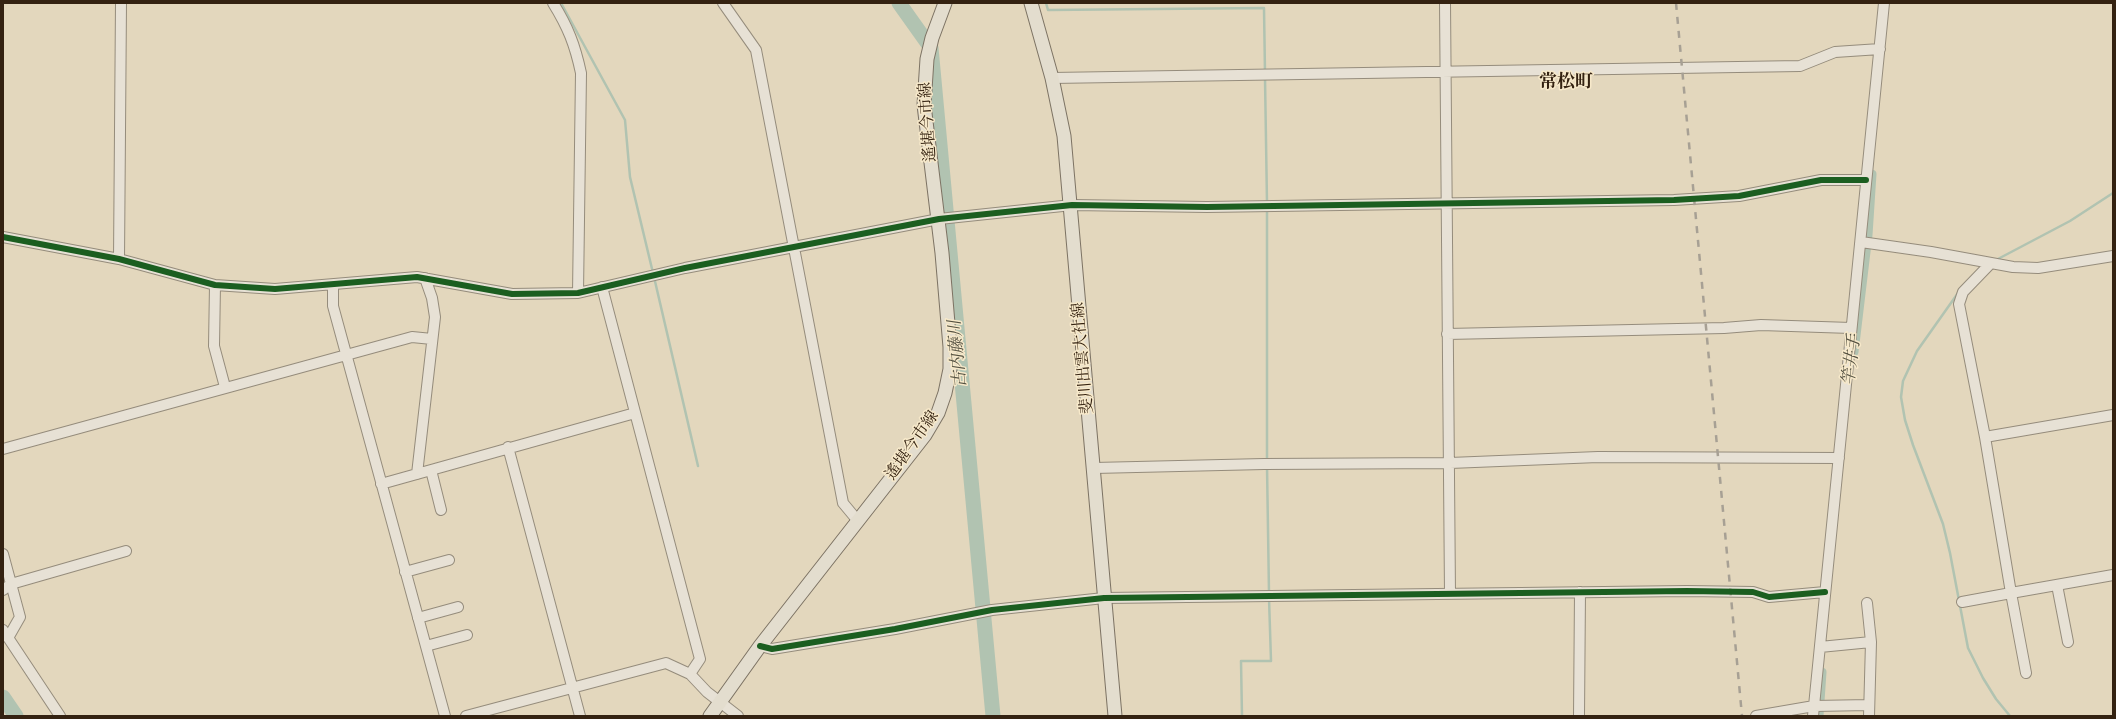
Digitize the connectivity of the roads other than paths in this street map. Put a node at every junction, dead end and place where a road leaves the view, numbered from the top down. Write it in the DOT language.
graph roads {
  1 [pos="121,3"];
  2 [pos="553,3"];
  3 [pos="723,3"];
  4 [pos="945,3"];
  5 [pos="1031,3"];
  6 [pos="1445,3"];
  7 [pos="1884,3"];
  8 [pos="1880,49"];
  9 [pos="1445,72"];
  10 [pos="1052,78"];
  11 [pos="1866,180"];
  12 [pos="1446,202"];
  13 [pos="1072,205"];
  14 [pos="938,219"];
  15 [pos="3,237"];
  16 [pos="1861,242"];
  17 [pos="793,248"];
  18 [pos="2113,256"];
  19 [pos="119,259"];
  20 [pos="1991,263"];
  21 [pos="425,278"];
  22 [pos="215,285"];
  23 [pos="333,285"];
  24 [pos="602,287"];
  25 [pos="578,293"];
  26 [pos="1851,328"];
  27 [pos="1447,334"];
  28 [pos="432,339"];
  29 [pos="346,356"];
  30 [pos="225,387"];
  31 [pos="635,414"];
  32 [pos="2113,415"];
  33 [pos="1985,437"];
  34 [pos="508,448"];
  35 [pos="3,449"];
  36 [pos="1838,458"];
  37 [pos="1450,463"];
  38 [pos="1094,468"];
  39 [pos="431,470"];
  40 [pos="417,474"];
  41 [pos="381,484"];
  42 [pos="441,510"];
  43 [pos="858,521"];
  44 [pos="126,551"];
  45 [pos="3,554"];
  46 [pos="449,560"];
  47 [pos="405,572"];
  48 [pos="2113,575"];
  49 [pos="2057,585"];
  50 [pos="7,587"];
  51 [pos="1580,592"];
  52 [pos="1825,592"];
  53 [pos="2012,592"];
  54 [pos="1450,593"];
  55 [pos="1104,598"];
  56 [pos="1962,602"];
  57 [pos="1867,603"];
  58 [pos="458,607"];
  59 [pos="418,618"];
  60 [pos="6,634"];
  61 [pos="467,634"];
  62 [pos="1871,642"];
  63 [pos="2068,642"];
  64 [pos="426,646"];
  65 [pos="760,646"];
  66 [pos="1820,647"];
  67 [pos="2026,673"];
  68 [pos="690,674"];
  69 [pos="572,688"];
  70 [pos="721,702"];
  71 [pos="1869,706"];
  72 [pos="1813,711"];
  73 [pos="60,716"];
  74 [pos="445,716"];
  75 [pos="466,716"];
  76 [pos="580,716"];
  77 [pos="710,716"];
  78 [pos="738,716"];
  79 [pos="1115,716"];
  80 [pos="1579,716"];
  81 [pos="1756,716"];
  82 [pos="1869,716"];
  1 -- 19 [label="street"];
  2 -- 25 [label="street"];
  3 -- 17 [label="street"];
  4 -- 14 [label="main road, 遙堪今市線"];
  5 -- 10 [label="main road, 斐川出雲大社線"];
  6 -- 9 [label="street"];
  7 -- 8 [label="street"];
  8 -- 9 [label="street"];
  8 -- 11 [label="street"];
  9 -- 10 [label="street"];
  9 -- 12 [label="street"];
  10 -- 13 [label="main road, 斐川出雲大社線"];
  11 -- 12 [label="street"];
  11 -- 16 [label="street"];
  12 -- 13 [label="street"];
  12 -- 27 [label="street"];
  13 -- 14 [label="street"];
  13 -- 38 [label="main road, 斐川出雲大社線"];
  14 -- 17 [label="street"];
  14 -- 43 [label="main road, 遙堪今市線"];
  15 -- 19 [label="street"];
  16 -- 20 [label="street"];
  16 -- 26 [label="street"];
  17 -- 24 [label="street"];
  17 -- 43 [label="street"];
  18 -- 20 [label="street"];
  19 -- 22 [label="street"];
  20 -- 33 [label="street"];
  21 -- 23 [label="street"];
  21 -- 25 [label="street"];
  21 -- 28 [label="street"];
  22 -- 23 [label="street"];
  22 -- 30 [label="street"];
  23 -- 29 [label="street"];
  24 -- 25 [label="street"];
  24 -- 31 [label="street"];
  26 -- 27 [label="street"];
  26 -- 36 [label="street"];
  27 -- 37 [label="street"];
  28 -- 29 [label="street"];
  28 -- 40 [label="street"];
  29 -- 30 [label="street"];
  29 -- 41 [label="street"];
  30 -- 35 [label="street"];
  31 -- 34 [label="street"];
  31 -- 68 [label="street"];
  32 -- 33 [label="street"];
  33 -- 53 [label="street"];
  34 -- 39 [label="street"];
  34 -- 69 [label="street"];
  36 -- 37 [label="street"];
  36 -- 52 [label="street"];
  37 -- 38 [label="street"];
  37 -- 54 [label="street"];
  38 -- 55 [label="main road, 斐川出雲大社線"];
  39 -- 40 [label="street"];
  39 -- 42 [label="street"];
  40 -- 41 [label="street"];
  41 -- 47 [label="street"];
  43 -- 65 [label="main road, 遙堪今市線"];
  44 -- 50 [label="street"];
  45 -- 50 [label="street"];
  46 -- 47 [label="street"];
  47 -- 59 [label="street"];
  48 -- 49 [label="street"];
  49 -- 53 [label="street"];
  49 -- 63 [label="street"];
  50 -- 60 [label="street"];
  51 -- 52 [label="street"];
  51 -- 54 [label="street"];
  51 -- 80 [label="street"];
  52 -- 66 [label="street"];
  53 -- 56 [label="street"];
  53 -- 67 [label="street"];
  54 -- 55 [label="street"];
  55 -- 65 [label="street"];
  55 -- 79 [label="main road, 斐川出雲大社線"];
  57 -- 62 [label="street"];
  58 -- 59 [label="street"];
  59 -- 64 [label="street"];
  60 -- 73 [label="street"];
  61 -- 64 [label="street"];
  62 -- 66 [label="street"];
  62 -- 71 [label="street"];
  64 -- 74 [label="street"];
  65 -- 70 [label="main road, 遙堪今市線"];
  66 -- 72 [label="street"];
  68 -- 69 [label="street"];
  68 -- 70 [label="street"];
  69 -- 75 [label="street"];
  69 -- 76 [label="street"];
  70 -- 77 [label="main road, 遙堪今市線"];
  70 -- 78 [label="street"];
  71 -- 72 [label="street"];
  71 -- 82 [label="street"];
  72 -- 81 [label="street"];
}
